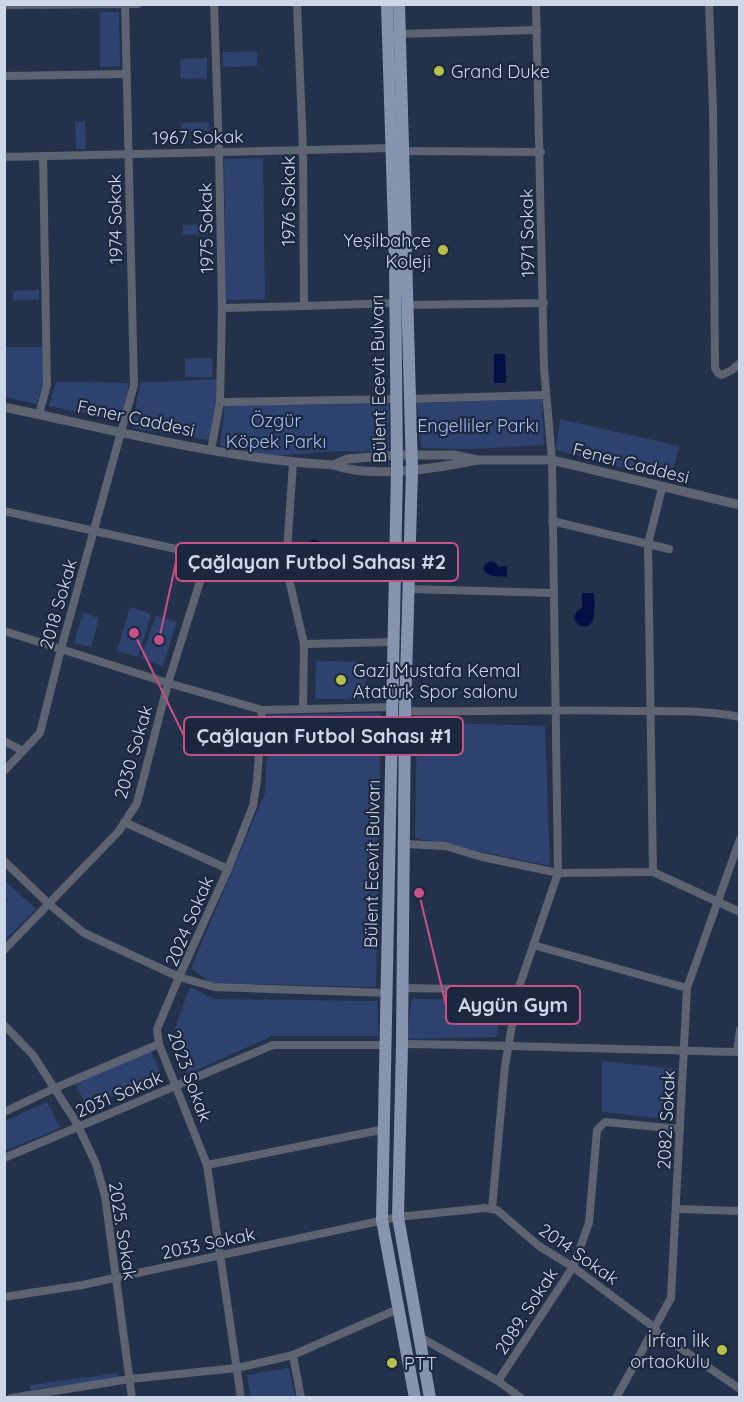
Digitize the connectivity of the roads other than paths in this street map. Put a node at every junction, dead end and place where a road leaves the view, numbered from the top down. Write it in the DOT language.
graph roads {
  1 [pos="138,4"];
  2 [pos="214,4"];
  3 [pos="297,4"];
  4 [pos="387,4"];
  5 [pos="399,4"];
  6 [pos="537,4"];
  7 [pos="709,4"];
  8 [pos="4,5"];
  9 [pos="41,5"];
  10 [pos="125,5"];
  11 [pos="537,30"];
  12 [pos="400,34"];
  13 [pos="127,74"];
  14 [pos="4,76"];
  15 [pos="397,149"];
  16 [pos="303,150"];
  17 [pos="219,152"];
  18 [pos="541,152"];
  19 [pos="129,154"];
  20 [pos="43,156"];
  21 [pos="4,157"];
  22 [pos="544,303"];
  23 [pos="401,304"];
  24 [pos="304,306"];
  25 [pos="222,308"];
  26 [pos="740,363"];
  27 [pos="546,395"];
  28 [pos="403,399"];
  29 [pos="220,402"];
  30 [pos="4,407"];
  31 [pos="39,414"];
  32 [pos="120,432"];
  33 [pos="211,450"];
  34 [pos="397,455"];
  35 [pos="411,455"];
  36 [pos="477,460"];
  37 [pos="552,460"];
  38 [pos="293,462"];
  39 [pos="334,465"];
  40 [pos="397,470"];
  41 [pos="412,470"];
  42 [pos="662,488"];
  43 [pos="740,505"];
  44 [pos="4,511"];
  45 [pos="552,521"];
  46 [pos="95,530"];
  47 [pos="648,544"];
  48 [pos="669,549"];
  49 [pos="208,556"];
  50 [pos="286,566"];
  51 [pos="408,590"];
  52 [pos="553,593"];
  53 [pos="4,631"];
  54 [pos="393,642"];
  55 [pos="304,644"];
  56 [pos="61,649"];
  57 [pos="168,683"];
  58 [pos="392,707"];
  59 [pos="303,708"];
  60 [pos="262,710"];
  61 [pos="556,710"];
  62 [pos="405,711"];
  63 [pos="652,711"];
  64 [pos="740,717"];
  65 [pos="4,741"];
  66 [pos="23,751"];
  67 [pos="4,771"];
  68 [pos="124,822"];
  69 [pos="740,839"];
  70 [pos="407,844"];
  71 [pos="4,861"];
  72 [pos="228,869"];
  73 [pos="653,872"];
  74 [pos="558,873"];
  75 [pos="717,902"];
  76 [pos="50,905"];
  77 [pos="740,912"];
  78 [pos="533,945"];
  79 [pos="4,950"];
  80 [pos="179,977"];
  81 [pos="687,987"];
  82 [pos="402,988"];
  83 [pos="518,990"];
  84 [pos="388,993"];
  85 [pos="4,1025"];
  86 [pos="740,1030"];
  87 [pos="159,1044"];
  88 [pos="402,1044"];
  89 [pos="387,1045"];
  90 [pos="508,1045"];
  91 [pos="738,1052"];
  92 [pos="685,1053"];
  93 [pos="177,1086"];
  94 [pos="55,1088"];
  95 [pos="4,1112"];
  96 [pos="79,1128"];
  97 [pos="385,1129"];
  98 [pos="680,1129"];
  99 [pos="4,1158"];
  100 [pos="207,1165"];
  101 [pos="492,1209"];
  102 [pos="677,1209"];
  103 [pos="740,1211"];
  104 [pos="398,1216"];
  105 [pos="382,1220"];
  106 [pos="221,1255"];
  107 [pos="573,1267"];
  108 [pos="115,1278"];
  109 [pos="4,1297"];
  110 [pos="398,1311"];
  111 [pos="655,1328"];
  112 [pos="418,1336"];
  113 [pos="293,1355"];
  114 [pos="237,1368"];
  115 [pos="130,1379"];
  116 [pos="498,1381"];
  117 [pos="740,1389"];
  118 [pos="11,1398"];
  119 [pos="132,1398"];
  120 [pos="241,1398"];
  121 [pos="301,1398"];
  122 [pos="415,1398"];
  123 [pos="430,1398"];
  124 [pos="521,1398"];
  125 [pos="616,1398"];
  1 -- 10 [label="street"];
  2 -- 17 [label="street, 1975 Sokak"];
  3 -- 16 [label="street, 1976 Sokak"];
  4 -- 15 [label="main road, Bülent Ecevit Bulvarı"];
  5 -- 12 [label="main road, Bülent Ecevit Bulvarı"];
  6 -- 11 [label="street, 1971 Sokak"];
  7 -- 26 [label="street"];
  8 -- 9 [label="street"];
  9 -- 10 [label="street"];
  10 -- 13 [label="street, 1974 Sokak"];
  11 -- 12 [label="street"];
  11 -- 18 [label="street, 1971 Sokak"];
  12 -- 15 [label="main road, Bülent Ecevit Bulvarı"];
  13 -- 14 [label="street"];
  13 -- 19 [label="street, 1974 Sokak"];
  15 -- 16 [label="street, 1967 Sokak"];
  15 -- 18 [label="street, 1967 Sokak"];
  15 -- 23 [label="main road, Bülent Ecevit Bulvarı"];
  16 -- 17 [label="street, 1967 Sokak"];
  16 -- 24 [label="street, 1976 Sokak"];
  17 -- 19 [label="street, 1967 Sokak"];
  17 -- 25 [label="street, 1975 Sokak"];
  18 -- 22 [label="street, 1971 Sokak"];
  19 -- 20 [label="street, 1967 Sokak"];
  19 -- 32 [label="street, 1974 Sokak"];
  20 -- 21 [label="street, 1967 Sokak"];
  20 -- 31 [label="street"];
  22 -- 23 [label="street"];
  22 -- 27 [label="street, 1971 Sokak"];
  23 -- 24 [label="street"];
  23 -- 28 [label="main road, Bülent Ecevit Bulvarı"];
  24 -- 25 [label="street"];
  25 -- 29 [label="street, 1975 Sokak"];
  27 -- 28 [label="street"];
  27 -- 37 [label="street, 1971 Sokak"];
  28 -- 29 [label="street"];
  28 -- 34 [label="main road, Bülent Ecevit Bulvarı"];
  28 -- 35 [label="main road, Bülent Ecevit Bulvarı"];
  29 -- 33 [label="street, 1975 Sokak"];
  30 -- 31 [label="street, Fener Caddesi"];
  31 -- 32 [label="street, Fener Caddesi"];
  32 -- 33 [label="street, Fener Caddesi"];
  32 -- 46 [label="street, 2018 Sokak"];
  33 -- 38 [label="street, Fener Caddesi"];
  34 -- 35 [label="street, Fener Caddesi"];
  34 -- 39 [label="street, Fener Caddesi"];
  34 -- 40 [label="main road, Bülent Ecevit Bulvarı"];
  35 -- 36 [label="street, Fener Caddesi"];
  35 -- 41 [label="main road, Bülent Ecevit Bulvarı"];
  36 -- 37 [label="street, Fener Caddesi"];
  36 -- 41 [label="street, Fener Caddesi"];
  37 -- 42 [label="street, Fener Caddesi"];
  37 -- 45 [label="street, 1971 Sokak"];
  38 -- 39 [label="street, Fener Caddesi"];
  38 -- 50 [label="street"];
  39 -- 40 [label="street, Fener Caddesi"];
  40 -- 41 [label="street, Fener Caddesi"];
  40 -- 54 [label="main road, Bülent Ecevit Bulvarı"];
  41 -- 51 [label="main road, Bülent Ecevit Bulvarı"];
  42 -- 43 [label="street, Fener Caddesi"];
  42 -- 47 [label="street"];
  44 -- 46 [label="street"];
  45 -- 47 [label="street"];
  45 -- 52 [label="street, 1971 Sokak"];
  46 -- 49 [label="street"];
  46 -- 56 [label="street, 2018 Sokak"];
  47 -- 48 [label="street"];
  47 -- 63 [label="street"];
  49 -- 50 [label="street"];
  49 -- 57 [label="street, 2030 Sokak"];
  50 -- 55 [label="street"];
  51 -- 52 [label="street"];
  51 -- 62 [label="main road, Bülent Ecevit Bulvarı"];
  52 -- 61 [label="street, 1971 Sokak"];
  53 -- 56 [label="street"];
  54 -- 55 [label="street"];
  54 -- 58 [label="main road, Bülent Ecevit Bulvarı"];
  55 -- 59 [label="street"];
  56 -- 57 [label="street"];
  56 -- 66 [label="street, 2018 Sokak"];
  57 -- 60 [label="street"];
  57 -- 68 [label="street, 2030 Sokak"];
  58 -- 59 [label="street"];
  58 -- 84 [label="main road, Bülent Ecevit Bulvarı"];
  59 -- 60 [label="street"];
  60 -- 72 [label="street, 2024 Sokak"];
  61 -- 62 [label="street"];
  61 -- 63 [label="street"];
  61 -- 74 [label="street, 1971 Sokak"];
  62 -- 70 [label="main road, Bülent Ecevit Bulvarı"];
  63 -- 64 [label="street"];
  63 -- 73 [label="street"];
  65 -- 66 [label="street"];
  66 -- 67 [label="street, 2018 Sokak"];
  68 -- 72 [label="street"];
  68 -- 76 [label="street, 2030 Sokak"];
  69 -- 75 [label="street, 2082. Sokak"];
  70 -- 74 [label="street"];
  70 -- 82 [label="main road, Bülent Ecevit Bulvarı"];
  71 -- 76 [label="street"];
  72 -- 80 [label="street, 2024 Sokak"];
  73 -- 74 [label="street"];
  73 -- 75 [label="street"];
  74 -- 78 [label="street, 1971 Sokak"];
  75 -- 77 [label="street"];
  75 -- 81 [label="street, 2082. Sokak"];
  76 -- 79 [label="street, 2030 Sokak"];
  76 -- 80 [label="street"];
  78 -- 81 [label="street"];
  78 -- 83 [label="street, 1971 Sokak"];
  80 -- 84 [label="street, 2024 Sokak"];
  80 -- 87 [label="street, 2023 Sokak"];
  81 -- 92 [label="street, 2082. Sokak"];
  82 -- 83 [label="street"];
  82 -- 88 [label="main road, Bülent Ecevit Bulvarı"];
  83 -- 90 [label="street, 1971 Sokak"];
  84 -- 89 [label="main road, Bülent Ecevit Bulvarı"];
  85 -- 94 [label="street, 2025. Sokak"];
  86 -- 91 [label="street"];
  87 -- 93 [label="street, 2023 Sokak"];
  87 -- 94 [label="street"];
  88 -- 90 [label="street"];
  88 -- 104 [label="main road, Bülent Ecevit Bulvarı"];
  89 -- 93 [label="street, 2031 Sokak"];
  89 -- 97 [label="main road, Bülent Ecevit Bulvarı"];
  90 -- 92 [label="street"];
  90 -- 101 [label="street, 1971 Sokak"];
  91 -- 92 [label="street"];
  92 -- 98 [label="street, 2082. Sokak"];
  93 -- 96 [label="street, 2031 Sokak"];
  93 -- 100 [label="street, 2023 Sokak"];
  94 -- 95 [label="street"];
  94 -- 96 [label="street, 2025. Sokak"];
  96 -- 99 [label="street, 2031 Sokak"];
  96 -- 108 [label="street, 2025. Sokak"];
  97 -- 100 [label="street"];
  97 -- 105 [label="main road, Bülent Ecevit Bulvarı"];
  98 -- 102 [label="street, 2082. Sokak"];
  98 -- 107 [label="street, 2089. Sokak"];
  100 -- 106 [label="street, 2023 Sokak"];
  101 -- 104 [label="street"];
  101 -- 107 [label="street, 2014 Sokak"];
  102 -- 103 [label="street"];
  102 -- 111 [label="street, 2082. Sokak"];
  104 -- 105 [label="street"];
  104 -- 112 [label="main road, Bülent Ecevit Bulvarı"];
  105 -- 106 [label="street, 2033 Sokak"];
  105 -- 110 [label="main road, Bülent Ecevit Bulvarı"];
  106 -- 108 [label="street, 2033 Sokak"];
  106 -- 114 [label="street, 2023 Sokak"];
  107 -- 111 [label="street, 2014 Sokak"];
  107 -- 116 [label="street, 2089. Sokak"];
  108 -- 109 [label="street, 2033 Sokak"];
  108 -- 115 [label="street, 2025. Sokak"];
  110 -- 113 [label="street"];
  110 -- 122 [label="main road, Bülent Ecevit Bulvarı"];
  111 -- 117 [label="street, 2014 Sokak"];
  111 -- 125 [label="street, 2082. Sokak"];
  112 -- 116 [label="street"];
  112 -- 123 [label="main road, Bülent Ecevit Bulvarı"];
  113 -- 114 [label="street"];
  113 -- 121 [label="street"];
  114 -- 115 [label="street"];
  114 -- 120 [label="street, 2023 Sokak"];
  115 -- 118 [label="street"];
  115 -- 119 [label="street, 2025. Sokak"];
  116 -- 124 [label="street"];
}
